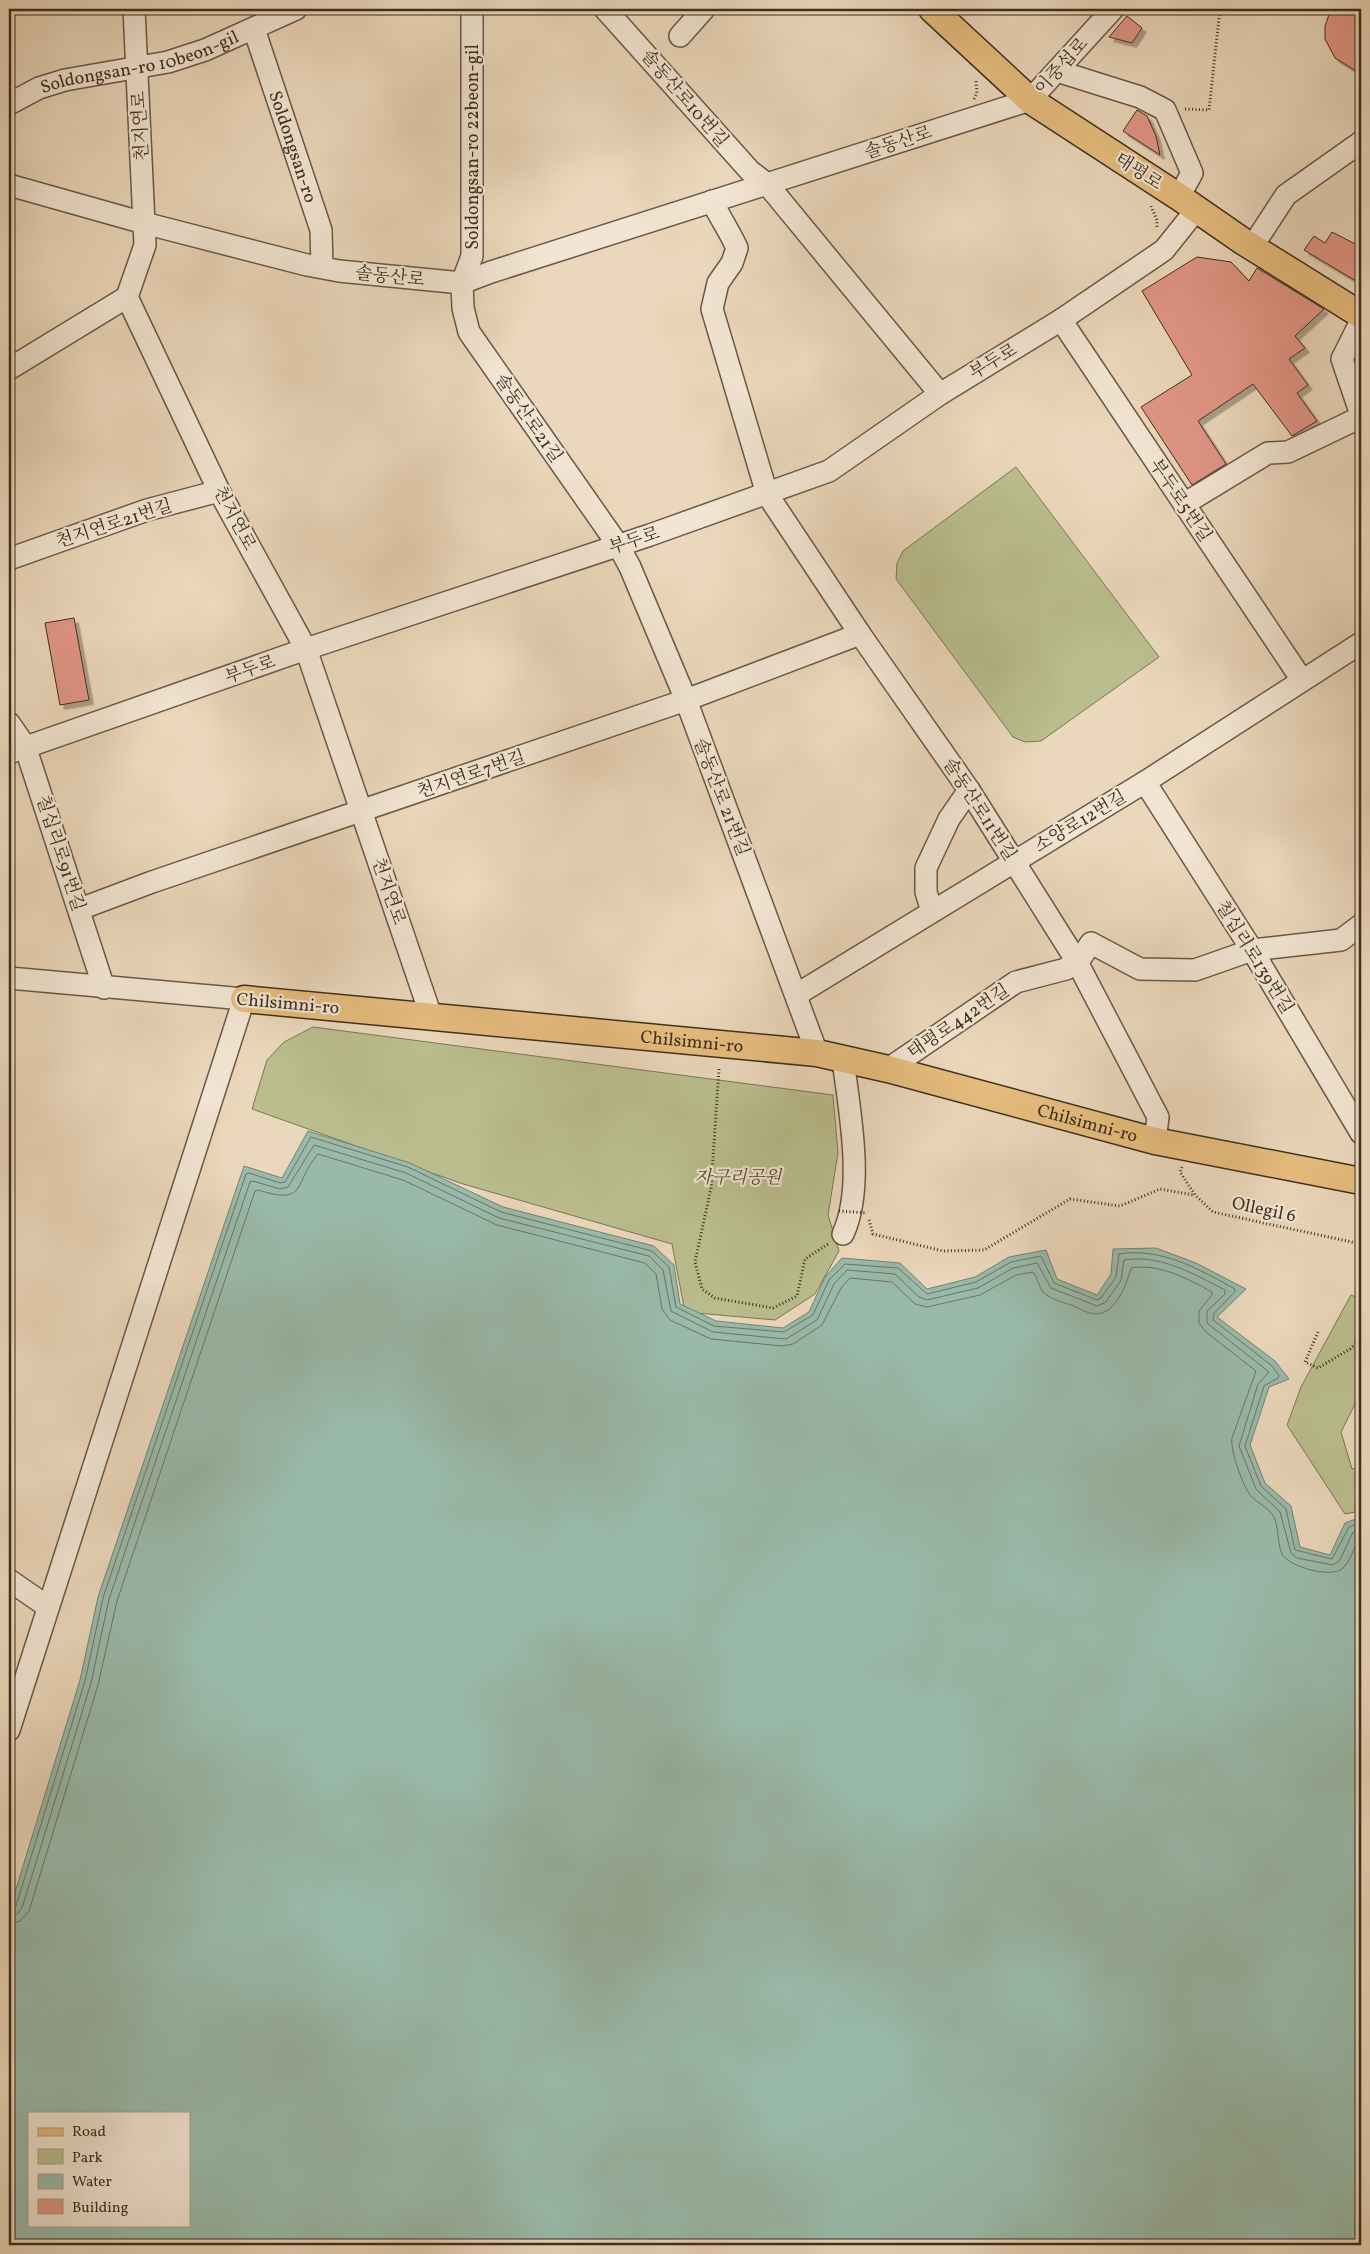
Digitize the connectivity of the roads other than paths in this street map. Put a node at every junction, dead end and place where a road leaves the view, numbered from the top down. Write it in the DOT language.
graph roads {
  1 [pos="134,9"];
  2 [pos="296,9"];
  3 [pos="472,9"];
  4 [pos="605,9"];
  5 [pos="704,9"];
  6 [pos="932,9"];
  7 [pos="1113,9"];
  8 [pos="254,29"];
  9 [pos="680,36"];
  10 [pos="137,67"];
  11 [pos="1056,70"];
  12 [pos="1030,100"];
  13 [pos="9,104"];
  14 [pos="1361,142"];
  15 [pos="767,184"];
  16 [pos="9,185"];
  17 [pos="1178,197"];
  18 [pos="712,201"];
  19 [pos="144,223"];
  20 [pos="1252,247"];
  21 [pos="322,267"];
  22 [pos="462,283"];
  23 [pos="127,298"];
  24 [pos="1361,315"];
  25 [pos="1061,320"];
  26 [pos="1361,321"];
  27 [pos="9,369"];
  28 [pos="940,394"];
  29 [pos="1361,416"];
  30 [pos="219,491"];
  31 [pos="767,494"];
  32 [pos="1184,504"];
  33 [pos="618,545"];
  34 [pos="9,559"];
  35 [pos="860,634"];
  36 [pos="1361,642"];
  37 [pos="306,649"];
  38 [pos="1302,680"];
  39 [pos="686,700"];
  40 [pos="9,723"];
  41 [pos="17,750"];
  42 [pos="1145,782"];
  43 [pos="969,790"];
  44 [pos="362,811"];
  45 [pos="1014,861"];
  46 [pos="80,909"];
  47 [pos="932,911"];
  48 [pos="1361,925"];
  49 [pos="1252,950"];
  50 [pos="1076,960"];
  51 [pos="9,978"];
  52 [pos="104,988"];
  53 [pos="802,991"];
  54 [pos="244,999"];
  55 [pos="431,1016"];
  56 [pos="817,1053"];
  57 [pos="843,1059"];
  58 [pos="888,1069"];
  59 [pos="1361,1133"];
  60 [pos="1155,1141"];
  61 [pos="1361,1181"];
  62 [pos="844,1234"];
  63 [pos="9,1580"];
  64 [pos="48,1607"];
  65 [pos="9,1730"];
  1 -- 10 [label="street, 천지연로"];
  2 -- 8 [label="street, Soldongsan-ro 10beon-gil"];
  3 -- 22 [label="street, Soldongsan-ro 22beon-gil"];
  4 -- 15 [label="street, 솔동산로10번길"];
  5 -- 9 [label="street"];
  6 -- 12 [label="main road, 태평로"];
  7 -- 11 [label="street, 이중섭로"];
  8 -- 10 [label="street, Soldongsan-ro 10beon-gil"];
  8 -- 21 [label="street, Soldongsan-ro"];
  10 -- 13 [label="street, Soldongsan-ro 10beon-gil"];
  10 -- 19 [label="street, 천지연로"];
  11 -- 12 [label="street, 이중섭로"];
  11 -- 17 [label="street, 부두로"];
  12 -- 15 [label="street, 솔동산로"];
  12 -- 17 [label="main road, 태평로"];
  14 -- 20 [label="street"];
  15 -- 18 [label="street, 솔동산로"];
  15 -- 28 [label="street"];
  16 -- 19 [label="street, 솔동산로"];
  17 -- 20 [label="main road, 태평로"];
  17 -- 25 [label="street, 부두로"];
  18 -- 22 [label="street, 솔동산로"];
  18 -- 31 [label="street, 솔동산로11번길"];
  19 -- 21 [label="street, 솔동산로"];
  19 -- 23 [label="street, 천지연로"];
  20 -- 24 [label="main road, 태평로"];
  21 -- 22 [label="street, 솔동산로"];
  22 -- 33 [label="street, 솔동산로21길"];
  23 -- 27 [label="street"];
  23 -- 30 [label="street, 천지연로"];
  25 -- 28 [label="street, 부두로"];
  25 -- 32 [label="street, 부두로5번길"];
  26 -- 29 [label="street"];
  28 -- 31 [label="street, 부두로"];
  29 -- 32 [label="street"];
  30 -- 34 [label="street, 천지연로21번길"];
  30 -- 37 [label="street, 천지연로"];
  31 -- 33 [label="street, 부두로"];
  31 -- 35 [label="street, 솔동산로11번길"];
  32 -- 38 [label="street, 부두로5번길"];
  33 -- 37 [label="street, 부두로"];
  33 -- 39 [label="street, 솔동산로 21번길"];
  35 -- 39 [label="street, 천지연로7번길"];
  35 -- 43 [label="street, 솔동산로11번길"];
  36 -- 38 [label="street, 소양로12번길"];
  37 -- 41 [label="street, 부두로"];
  37 -- 44 [label="street, 천지연로"];
  38 -- 42 [label="street, 소양로12번길"];
  39 -- 44 [label="street, 천지연로7번길"];
  39 -- 53 [label="street, 솔동산로 21번길"];
  40 -- 41 [label="street, 칠십리로91번길"];
  41 -- 46 [label="street, 칠십리로91번길"];
  42 -- 45 [label="street, 소양로12번길"];
  42 -- 49 [label="street, 칠십리로139번길"];
  43 -- 45 [label="street, 솔동산로11번길"];
  43 -- 47 [label="street"];
  44 -- 46 [label="street, 천지연로7번길"];
  44 -- 55 [label="street, 천지연로"];
  45 -- 47 [label="street, 소양로12번길"];
  45 -- 50 [label="street, 솔동산로11번길"];
  46 -- 52 [label="street, 칠십리로91번길"];
  47 -- 53 [label="street, 소양로12번길"];
  48 -- 49 [label="street, 태평로442번길"];
  49 -- 50 [label="street, 태평로442번길"];
  49 -- 59 [label="street, 칠십리로139번길"];
  50 -- 58 [label="street, 태평로442번길"];
  50 -- 60 [label="street, 솔동산로11번길"];
  51 -- 52 [label="street, Chilsimni-ro"];
  52 -- 54 [label="street, Chilsimni-ro"];
  53 -- 56 [label="street, 솔동산로 21번길"];
  54 -- 55 [label="main road, Chilsimni-ro"];
  54 -- 64 [label="street"];
  55 -- 56 [label="main road, Chilsimni-ro"];
  56 -- 57 [label="main road, Chilsimni-ro"];
  57 -- 58 [label="main road, Chilsimni-ro"];
  57 -- 62 [label="street"];
  58 -- 60 [label="main road, Chilsimni-ro"];
  60 -- 61 [label="main road, Chilsimni-ro"];
  63 -- 64 [label="street"];
  64 -- 65 [label="street"];
}
